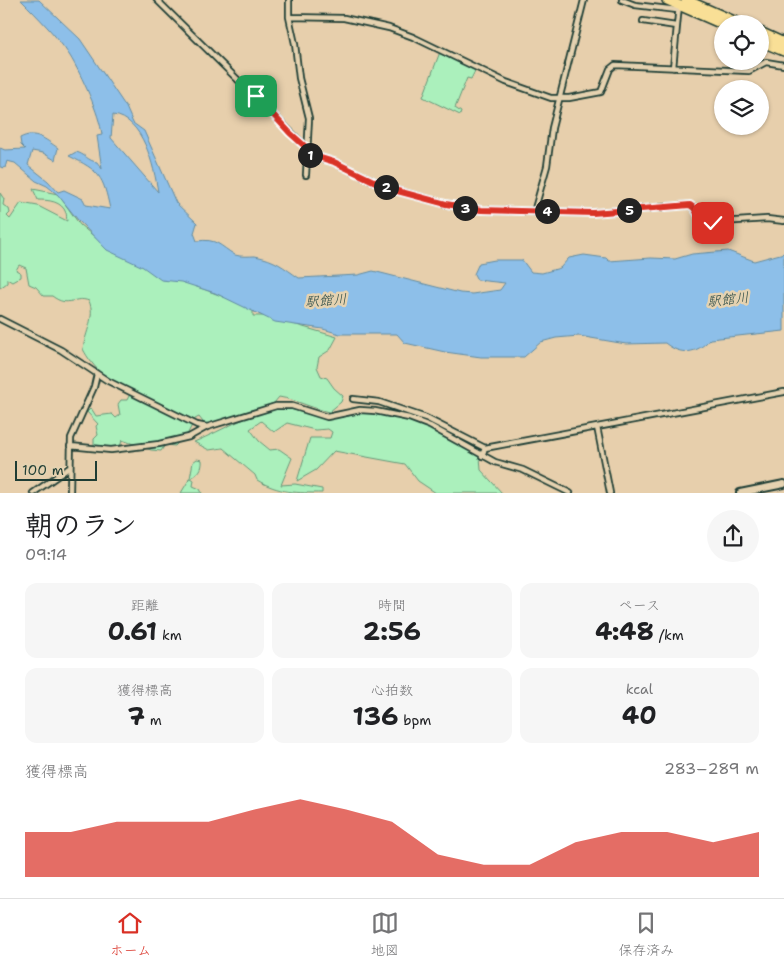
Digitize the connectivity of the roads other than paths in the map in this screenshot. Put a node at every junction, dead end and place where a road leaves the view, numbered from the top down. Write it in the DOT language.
graph roads {
  1 [pos="156,0"];
  2 [pos="289,0"];
  3 [pos="584,0"];
  4 [pos="622,0"];
  5 [pos="667,0"];
  6 [pos="681,4"];
  7 [pos="714,15"];
  8 [pos="289,17"];
  9 [pos="643,20"];
  10 [pos="714,20"];
  11 [pos="676,26"];
  12 [pos="769,36"];
  13 [pos="784,43"];
  14 [pos="769,45"];
  15 [pos="784,51"];
  16 [pos="784,64"];
  17 [pos="673,68"];
  18 [pos="560,99"];
  19 [pos="308,151"];
  20 [pos="306,175"];
  21 [pos="534,212"];
  22 [pos="784,221"];
  23 [pos="0,319"];
  24 [pos="97,374"];
  25 [pos="784,392"];
  26 [pos="353,399"];
  27 [pos="207,427"];
  28 [pos="598,427"];
  29 [pos="70,446"];
  30 [pos="485,448"];
  31 [pos="482,456"];
  32 [pos="69,468"];
  33 [pos="784,484"];
  34 [pos="33,493"];
  35 [pos="70,493"];
  36 [pos="570,493"];
  37 [pos="610,493"];
  38 [pos="740,493"];
  1 -- 19 [label="street"];
  2 -- 8 [label="street"];
  3 -- 18 [label="street"];
  4 -- 6 [label="street"];
  5 -- 6 [label="highway"];
  6 -- 7 [label="highway"];
  6 -- 10 [label="highway"];
  6 -- 11 [label="street"];
  8 -- 18 [label="street"];
  8 -- 19 [label="street"];
  9 -- 11 [label="street"];
  11 -- 17 [label="street"];
  12 -- 13 [label="highway"];
  14 -- 15 [label="highway"];
  16 -- 17 [label="street"];
  17 -- 18 [label="street"];
  18 -- 21 [label="street"];
  19 -- 20 [label="street"];
  19 -- 21 [label="street"];
  21 -- 22 [label="street"];
  23 -- 24 [label="street"];
  24 -- 27 [label="street"];
  24 -- 29 [label="street"];
  25 -- 28 [label="street"];
  26 -- 30 [label="street"];
  27 -- 29 [label="street"];
  27 -- 31 [label="street"];
  28 -- 30 [label="street"];
  28 -- 37 [label="street"];
  29 -- 32 [label="street"];
  30 -- 31 [label="street"];
  31 -- 36 [label="street"];
  32 -- 34 [label="street"];
  32 -- 35 [label="street"];
  33 -- 38 [label="main road"];
}
